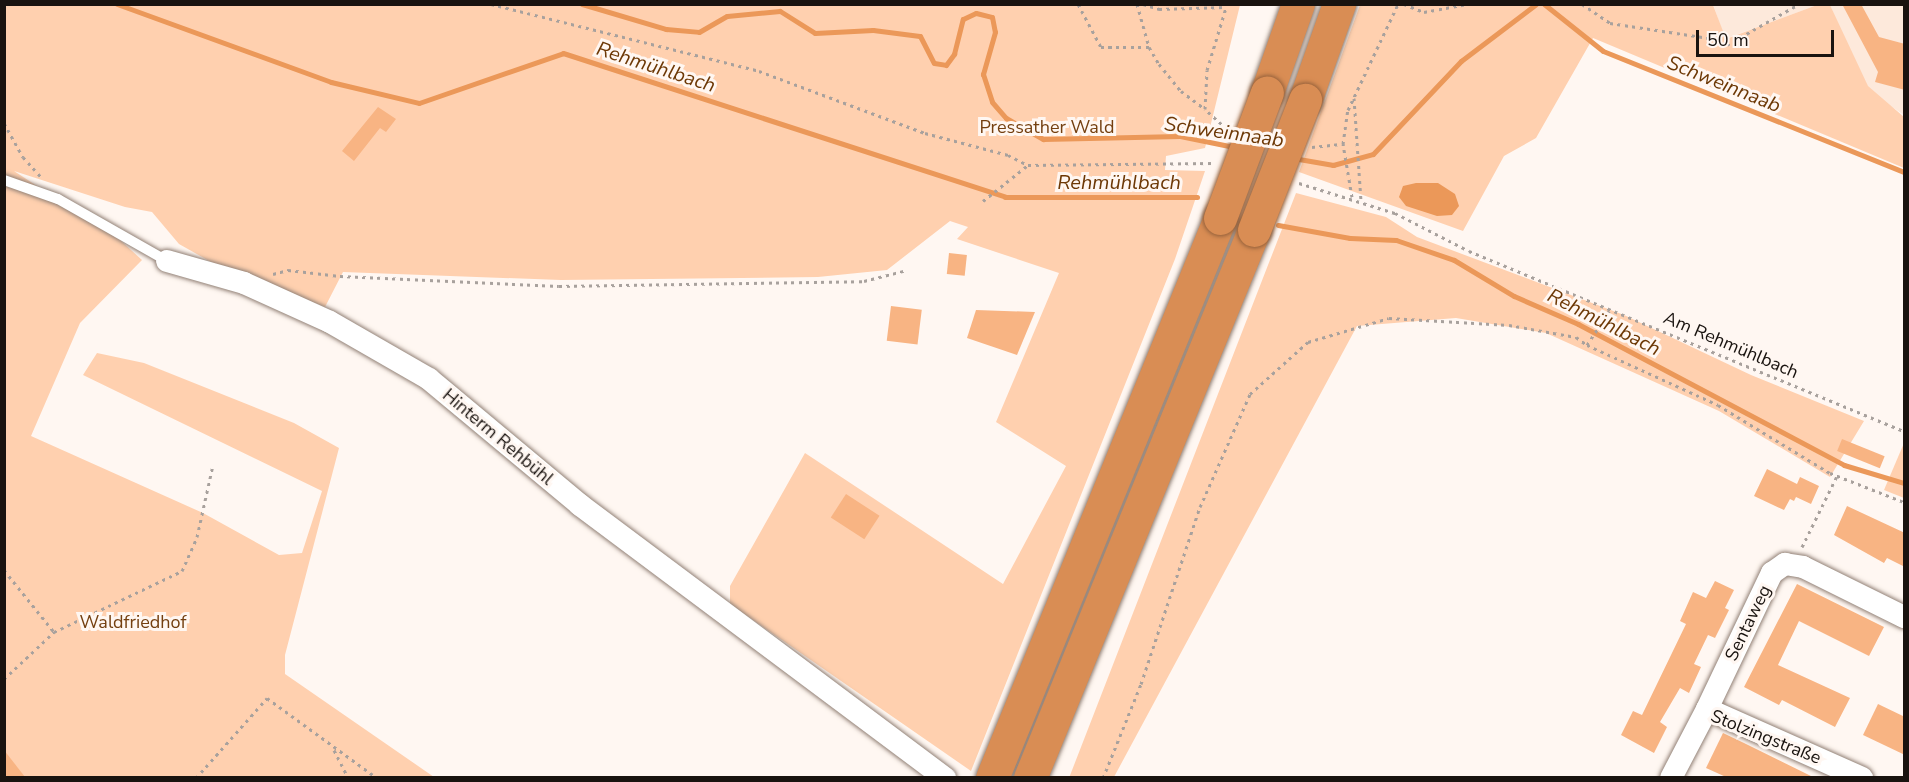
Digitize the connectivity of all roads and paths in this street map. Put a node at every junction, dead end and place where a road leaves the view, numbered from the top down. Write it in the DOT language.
graph roads {
  1 [pos="491,4"];
  2 [pos="1078,4"];
  3 [pos="1137,4"];
  4 [pos="1143,4"];
  5 [pos="1298,4"];
  6 [pos="1339,4"];
  7 [pos="1398,4"];
  8 [pos="1404,4"];
  9 [pos="1467,4"];
  10 [pos="1582,4"];
  11 [pos="1799,4"];
  12 [pos="1227,6"];
  13 [pos="1149,47"];
  14 [pos="1354,95"];
  15 [pos="1205,109"];
  16 [pos="4,123"];
  17 [pos="1225,129"];
  18 [pos="4,180"];
  19 [pos="1352,196"];
  20 [pos="58,199"];
  21 [pos="983,201"];
  22 [pos="1361,201"];
  23 [pos="167,261"];
  24 [pos="907,270"];
  25 [pos="1548,282"];
  26 [pos="244,283"];
  27 [pos="1611,308"];
  28 [pos="1587,345"];
  29 [pos="1905,431"];
  30 [pos="213,465"];
  31 [pos="1837,476"];
  32 [pos="1905,502"];
  33 [pos="1796,566"];
  34 [pos="4,570"];
  35 [pos="1905,617"];
  36 [pos="54,632"];
  37 [pos="4,679"];
  38 [pos="1707,709"];
  39 [pos="333,747"];
  40 [pos="196,777"];
  41 [pos="348,777"];
  42 [pos="377,777"];
  43 [pos="945,777"];
  44 [pos="992,777"];
  45 [pos="1030,777"];
  46 [pos="1103,777"];
  47 [pos="1671,777"];
  48 [pos="1862,777"];
  1 -- 21 [label="path"];
  2 -- 13 [label="path"];
  3 -- 13 [label="path"];
  4 -- 12 [label="path"];
  5 -- 44 [label="highway, bridge"];
  6 -- 45 [label="highway, bridge"];
  7 -- 14 [label="path"];
  8 -- 9 [label="path"];
  10 -- 11 [label="path"];
  12 -- 15 [label="path"];
  13 -- 15 [label="path"];
  14 -- 19 [label="path"];
  14 -- 22 [label="path"];
  15 -- 17 [label="path"];
  16 -- 20 [label="path"];
  18 -- 20 [label="lane, Hinterm Rehbühl"];
  20 -- 23 [label="lane, Hinterm Rehbühl"];
  23 -- 26 [label="street, Hinterm Rehbühl"];
  24 -- 26 [label="path"];
  25 -- 27 [label="path, Am Rehmühlbach"];
  26 -- 43 [label="street, Hinterm Rehbühl"];
  27 -- 28 [label="path"];
  27 -- 29 [label="path, Am Rehmühlbach"];
  28 -- 31 [label="path"];
  28 -- 46 [label="path"];
  30 -- 36 [label="path"];
  31 -- 32 [label="path"];
  31 -- 33 [label="path"];
  33 -- 35 [label="street"];
  33 -- 38 [label="street, Sentaweg"];
  34 -- 36 [label="path"];
  36 -- 37 [label="path"];
  38 -- 47 [label="street, Stolzingstraße"];
  38 -- 48 [label="street, Stolzingstraße"];
  39 -- 40 [label="path"];
  39 -- 41 [label="path"];
  39 -- 42 [label="path"];
}
